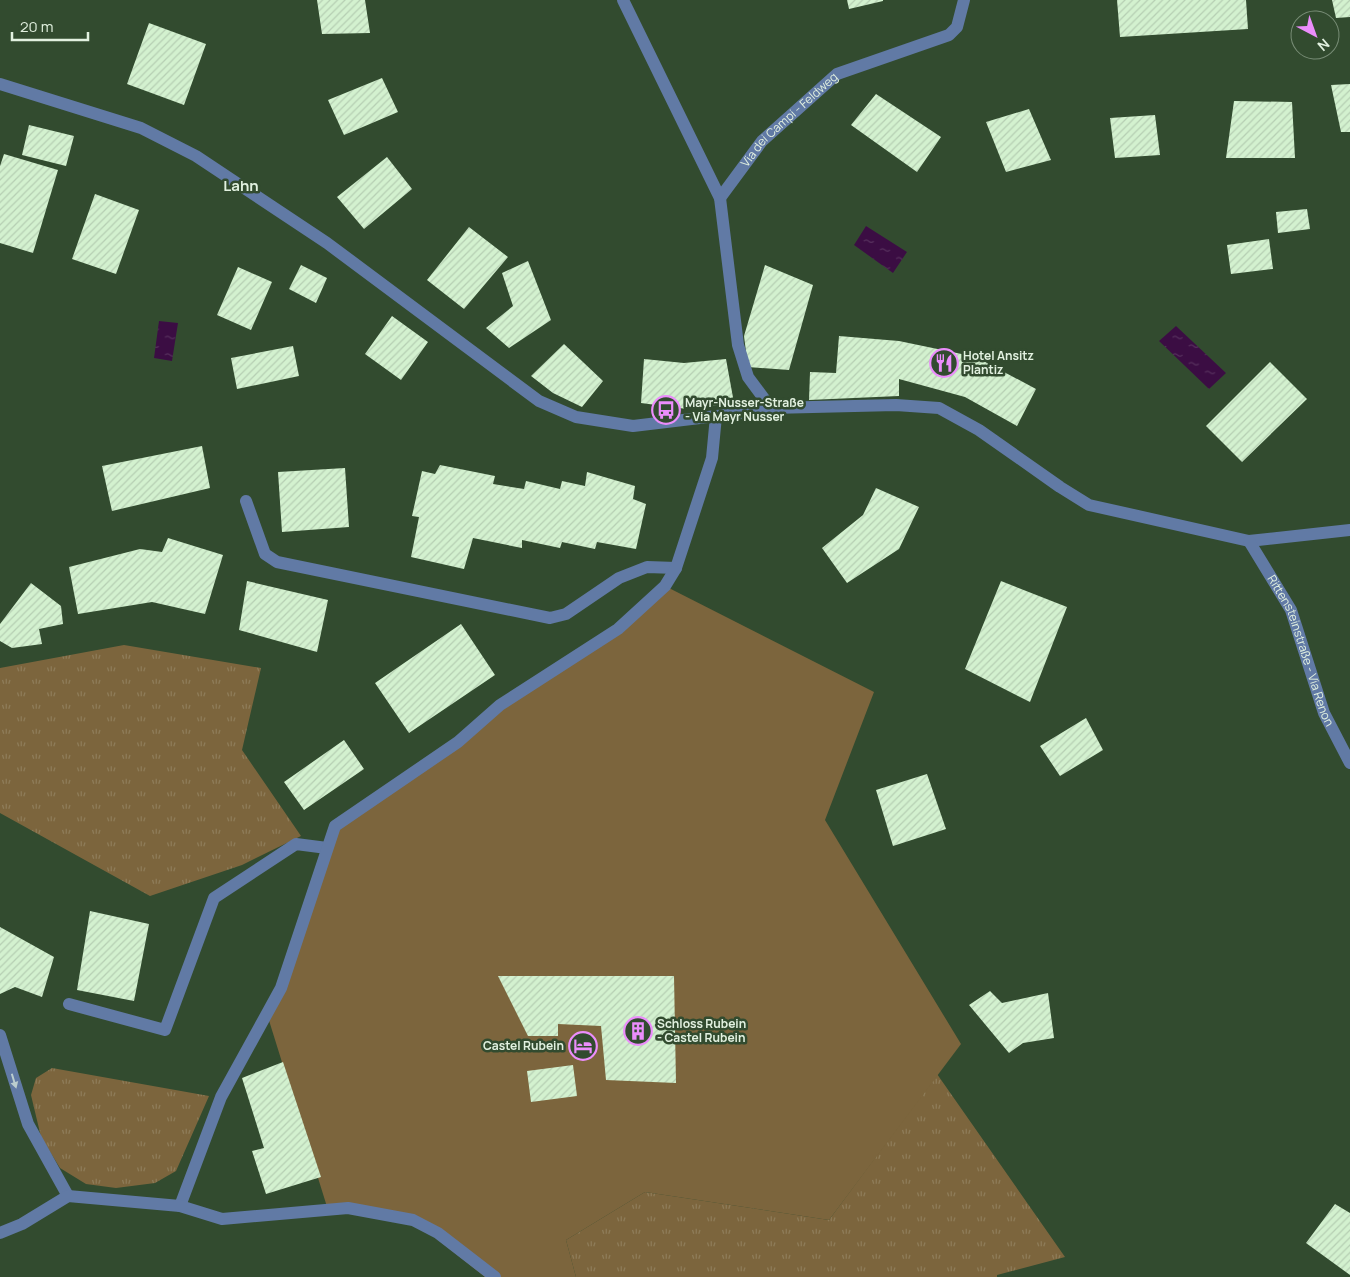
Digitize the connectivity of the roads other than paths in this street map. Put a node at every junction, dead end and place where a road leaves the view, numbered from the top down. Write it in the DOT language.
graph roads {
  1 [pos="623,0"];
  2 [pos="964,0"];
  3 [pos="0,84"];
  4 [pos="720,198"];
  5 [pos="771,408"];
  6 [pos="716,416"];
  7 [pos="246,501"];
  8 [pos="1350,530"];
  9 [pos="1248,541"];
  10 [pos="676,568"];
  11 [pos="1350,763"];
  12 [pos="327,848"];
  13 [pos="69,1004"];
  14 [pos="0,1035"];
  15 [pos="68,1196"];
  16 [pos="180,1206"];
  17 [pos="0,1233"];
  18 [pos="494,1277"];
  1 -- 4 [label="street"];
  2 -- 4 [label="street, Via dei Campi - Feldweg"];
  3 -- 6 [label="street"];
  4 -- 5 [label="street"];
  5 -- 6 [label="street"];
  5 -- 9 [label="street"];
  6 -- 10 [label="street"];
  7 -- 10 [label="street"];
  8 -- 9 [label="street"];
  9 -- 11 [label="street, Rittensteinstraße - Via Renon"];
  10 -- 12 [label="street"];
  12 -- 13 [label="street"];
  12 -- 16 [label="street"];
  14 -- 15 [label="street, one-way"];
  15 -- 16 [label="street"];
  15 -- 17 [label="street"];
  16 -- 18 [label="street"];
}
